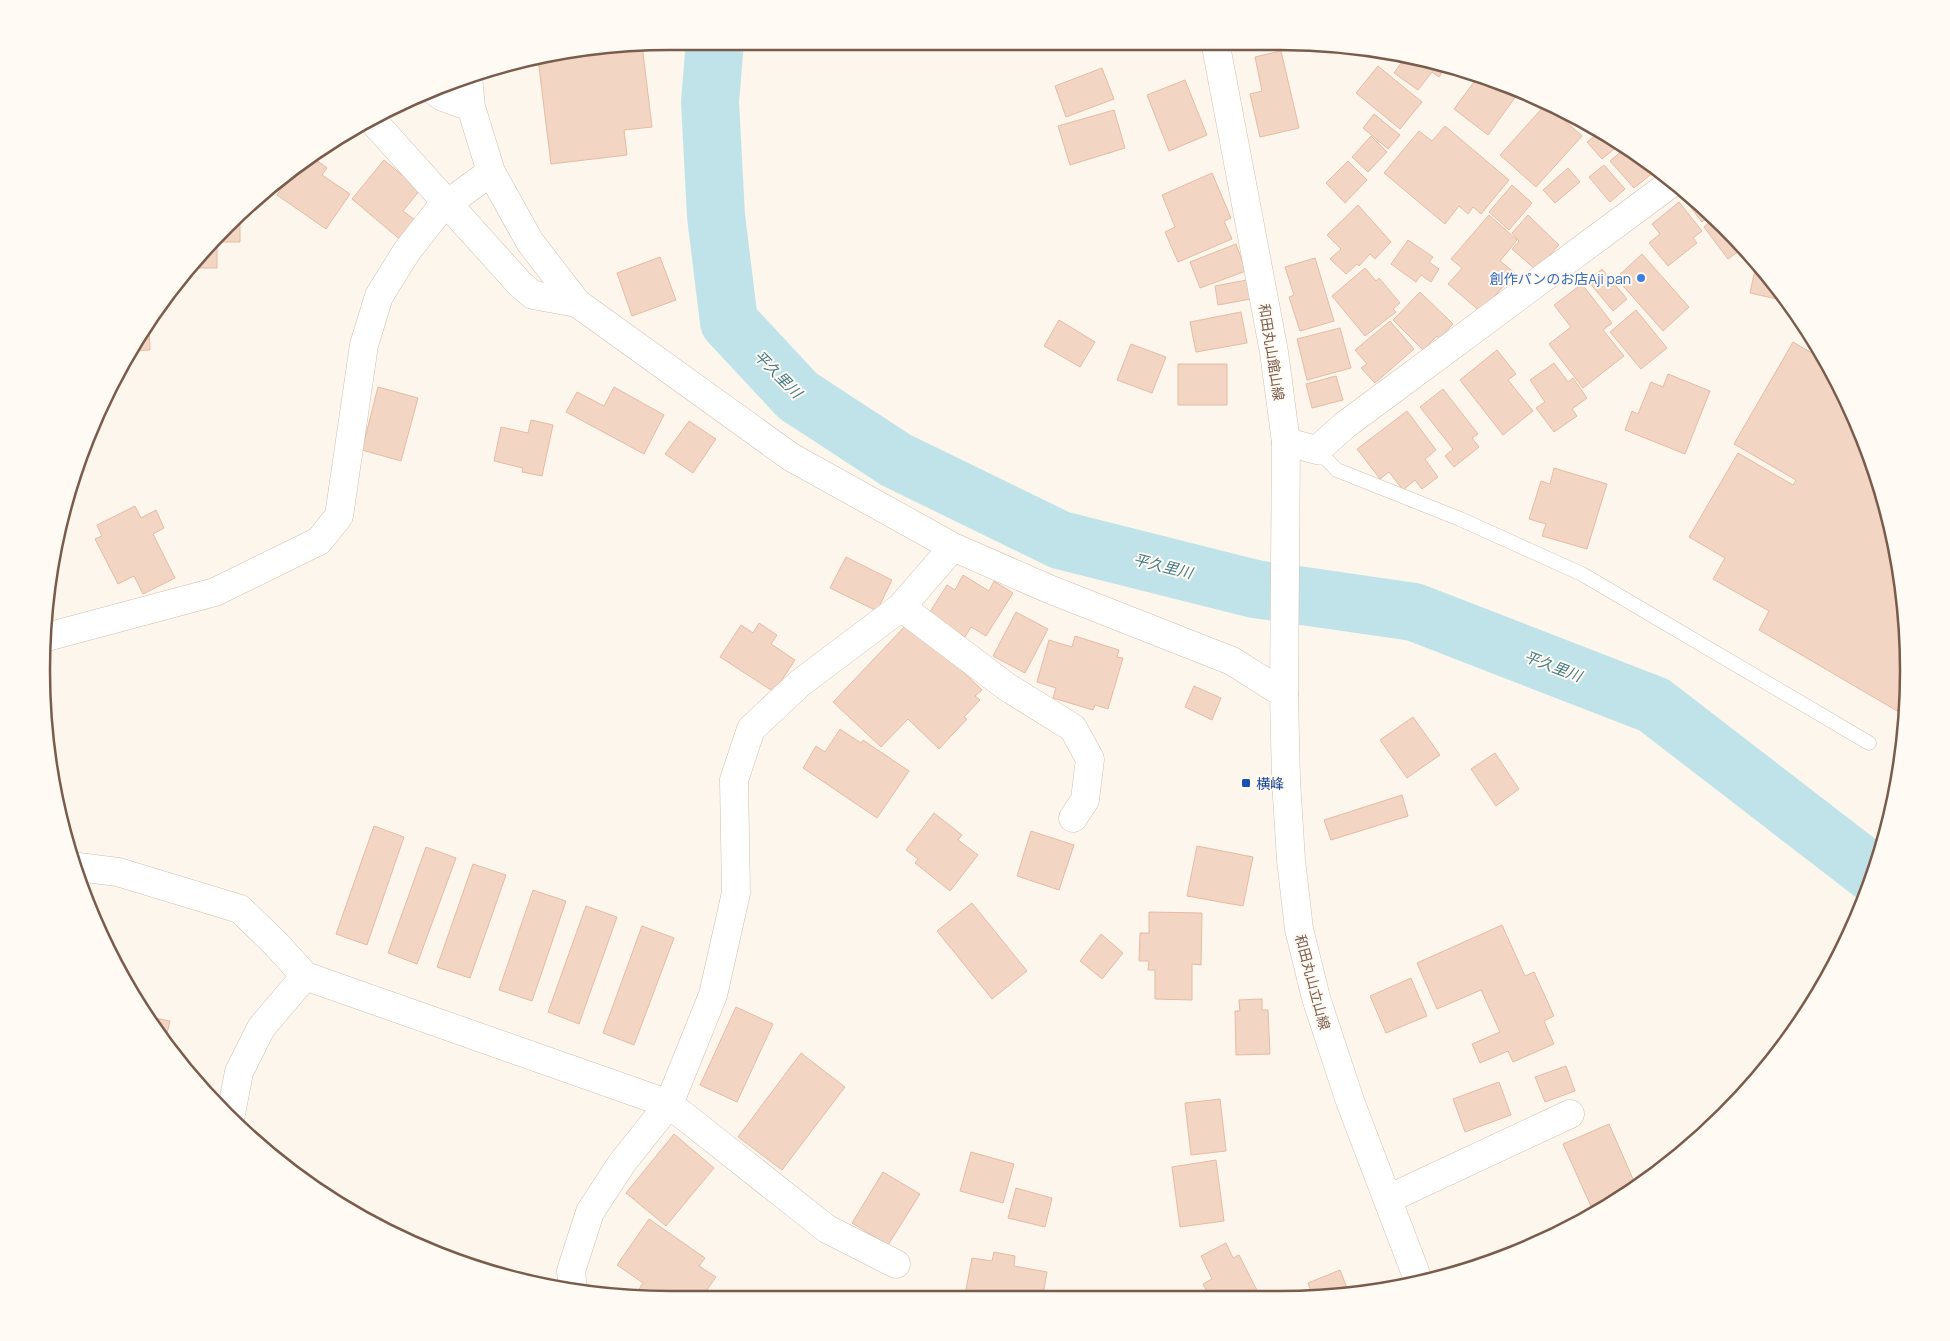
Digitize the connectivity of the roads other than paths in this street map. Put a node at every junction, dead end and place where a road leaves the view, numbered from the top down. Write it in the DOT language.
graph roads {
  1 [pos="1217,50"];
  2 [pos="469,84"];
  3 [pos="439,95"];
  4 [pos="471,107"];
  5 [pos="376,125"];
  6 [pos="491,172"];
  7 [pos="1667,186"];
  8 [pos="448,204"];
  9 [pos="576,303"];
  10 [pos="1317,450"];
  11 [pos="1286,452"];
  12 [pos="953,547"];
  13 [pos="901,607"];
  14 [pos="51,636"];
  15 [pos="1285,666"];
  16 [pos="1284,694"];
  17 [pos="1869,743"];
  18 [pos="1074,818"];
  19 [pos="83,870"];
  20 [pos="305,976"];
  21 [pos="669,1104"];
  22 [pos="232,1109"];
  23 [pos="1570,1114"];
  24 [pos="1388,1198"];
  25 [pos="896,1264"];
  26 [pos="1417,1275"];
  27 [pos="572,1283"];
  1 -- 11 [label="street, 和田丸山館山線"];
  2 -- 4 [label="street"];
  3 -- 4 [label="street"];
  4 -- 6 [label="street"];
  5 -- 8 [label="street"];
  6 -- 8 [label="street"];
  6 -- 9 [label="street"];
  7 -- 10 [label="street"];
  8 -- 9 [label="street"];
  8 -- 14 [label="street"];
  9 -- 12 [label="street"];
  10 -- 11 [label="street"];
  10 -- 17 [label="lane"];
  11 -- 15 [label="street, 和田丸山館山線"];
  12 -- 13 [label="street"];
  12 -- 16 [label="street"];
  13 -- 18 [label="street"];
  13 -- 21 [label="street"];
  15 -- 16 [label="street, 和田丸山立山線"];
  16 -- 24 [label="street, 和田丸山立山線"];
  19 -- 20 [label="street"];
  20 -- 21 [label="street"];
  20 -- 22 [label="street"];
  21 -- 25 [label="street"];
  21 -- 27 [label="street"];
  23 -- 24 [label="street"];
  24 -- 26 [label="street, 和田丸山立山線"];
}
